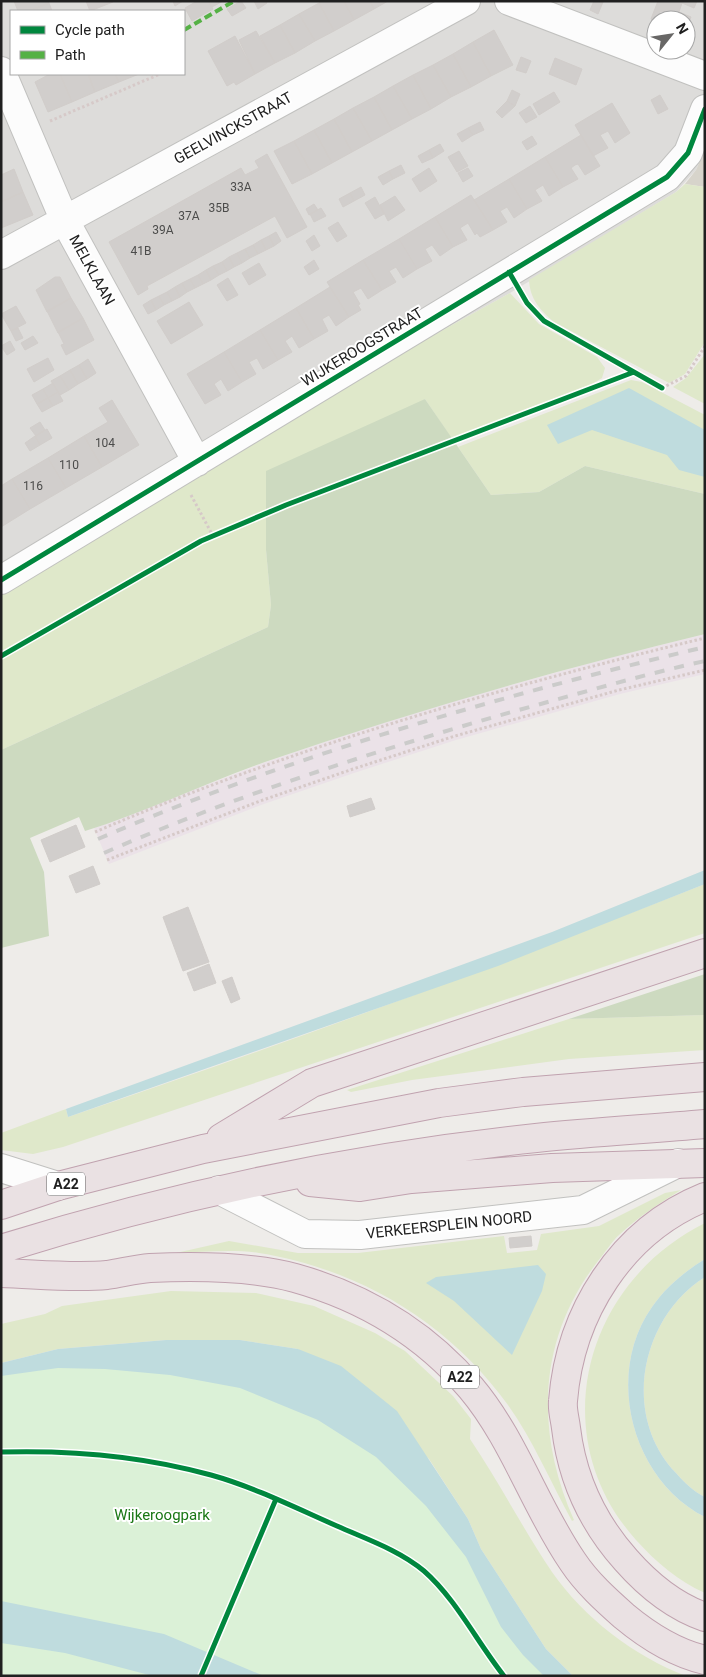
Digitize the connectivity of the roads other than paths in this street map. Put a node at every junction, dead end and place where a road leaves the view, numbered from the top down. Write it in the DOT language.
graph roads {
  1 [pos="466,1"];
  2 [pos="509,1"];
  3 [pos="1,71"];
  4 [pos="705,76"];
  5 [pos="705,109"];
  6 [pos="64,219"];
  7 [pos="1,255"];
  8 [pos="188,467"];
  9 [pos="1,580"];
  10 [pos="705,952"];
  11 [pos="705,1077"];
  12 [pos="705,1124"];
  13 [pos="202,1148"];
  14 [pos="678,1162"];
  15 [pos="705,1163"];
  16 [pos="1,1168"];
  17 [pos="274,1179"];
  18 [pos="58,1186"];
  19 [pos="219,1190"];
  20 [pos="705,1198"];
  21 [pos="1,1204"];
  22 [pos="1,1249"];
  23 [pos="1,1274"];
  24 [pos="705,1617"];
  25 [pos="705,1660"];
  1 -- 6 [label="street, GEELVINCKSTRAAT"];
  2 -- 4 [label="street"];
  3 -- 6 [label="street, MELKLAAN"];
  5 -- 8 [label="street, WIJKEROOGSTRAAT"];
  6 -- 7 [label="street, GEELVINCKSTRAAT"];
  6 -- 8 [label="street, MELKLAAN"];
  8 -- 9 [label="street, WIJKEROOGSTRAAT"];
  10 -- 13 [label="highway, A22"];
  11 -- 13 [label="highway, A22"];
  12 -- 17 [label="highway"];
  13 -- 18 [label="highway, A22"];
  14 -- 15 [label="highway"];
  14 -- 17 [label="highway"];
  14 -- 19 [label="street, VERKEERSPLEIN NOORD"];
  16 -- 18 [label="street"];
  17 -- 19 [label="highway"];
  18 -- 21 [label="highway, A22"];
  19 -- 22 [label="highway"];
  20 -- 24 [label="highway"];
  23 -- 25 [label="highway, A22"];
}
